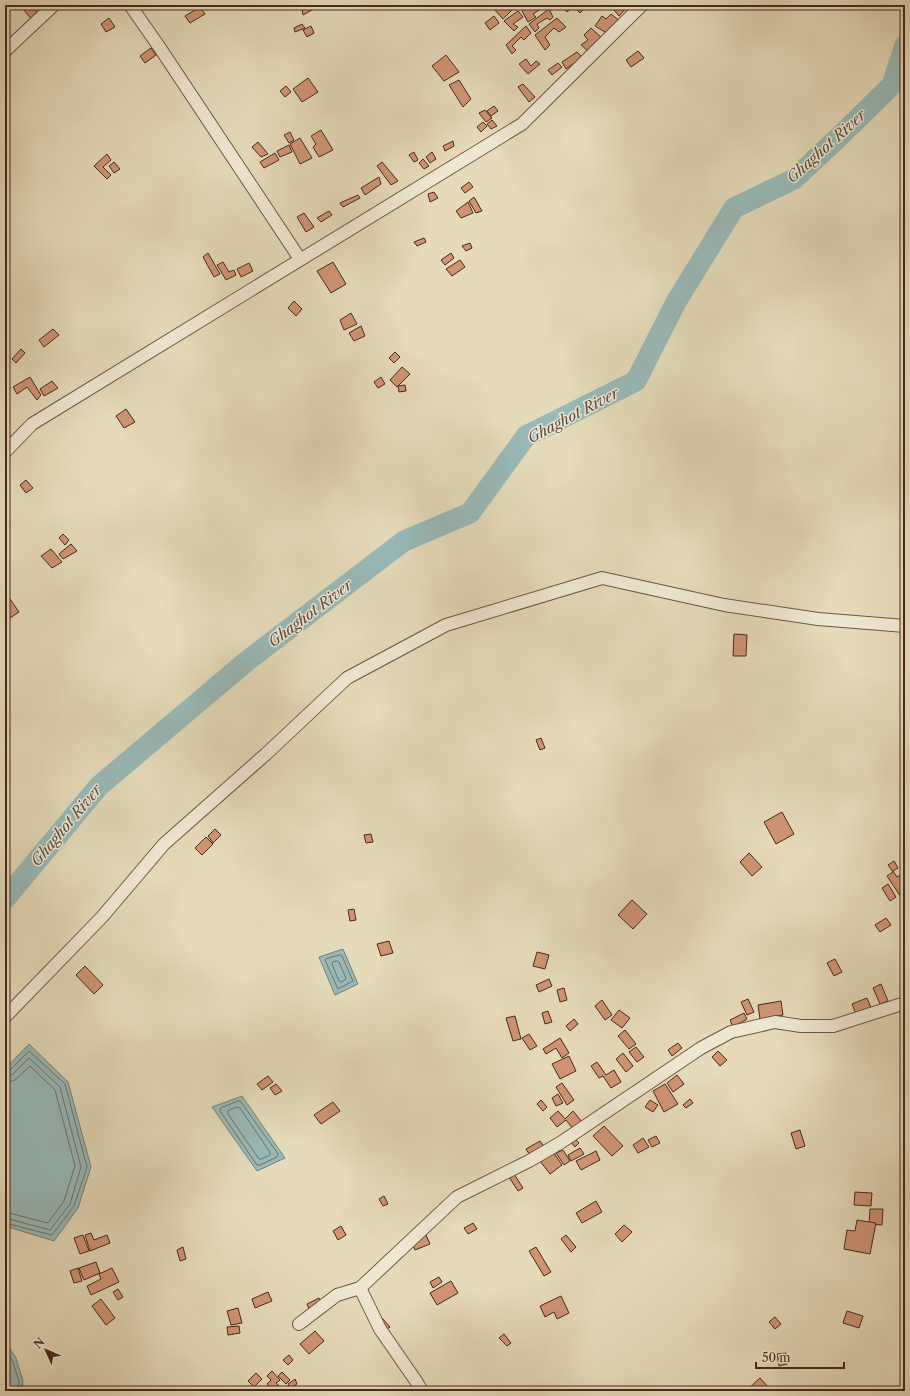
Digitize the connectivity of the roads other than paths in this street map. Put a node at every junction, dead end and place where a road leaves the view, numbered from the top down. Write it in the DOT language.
graph roads {
  1 [pos="54,5"];
  2 [pos="130,5"];
  3 [pos="642,5"];
  4 [pos="5,51"];
  5 [pos="300,259"];
  6 [pos="5,452"];
  7 [pos="905,626"];
  8 [pos="905,1004"];
  9 [pos="5,1017"];
  10 [pos="360,1288"];
  11 [pos="299,1324"];
  12 [pos="422,1391"];
  1 -- 4 [label="street"];
  2 -- 5 [label="street"];
  3 -- 5 [label="street"];
  5 -- 6 [label="street"];
  7 -- 9 [label="street"];
  8 -- 10 [label="street"];
  10 -- 11 [label="street"];
  10 -- 12 [label="street"];
}
